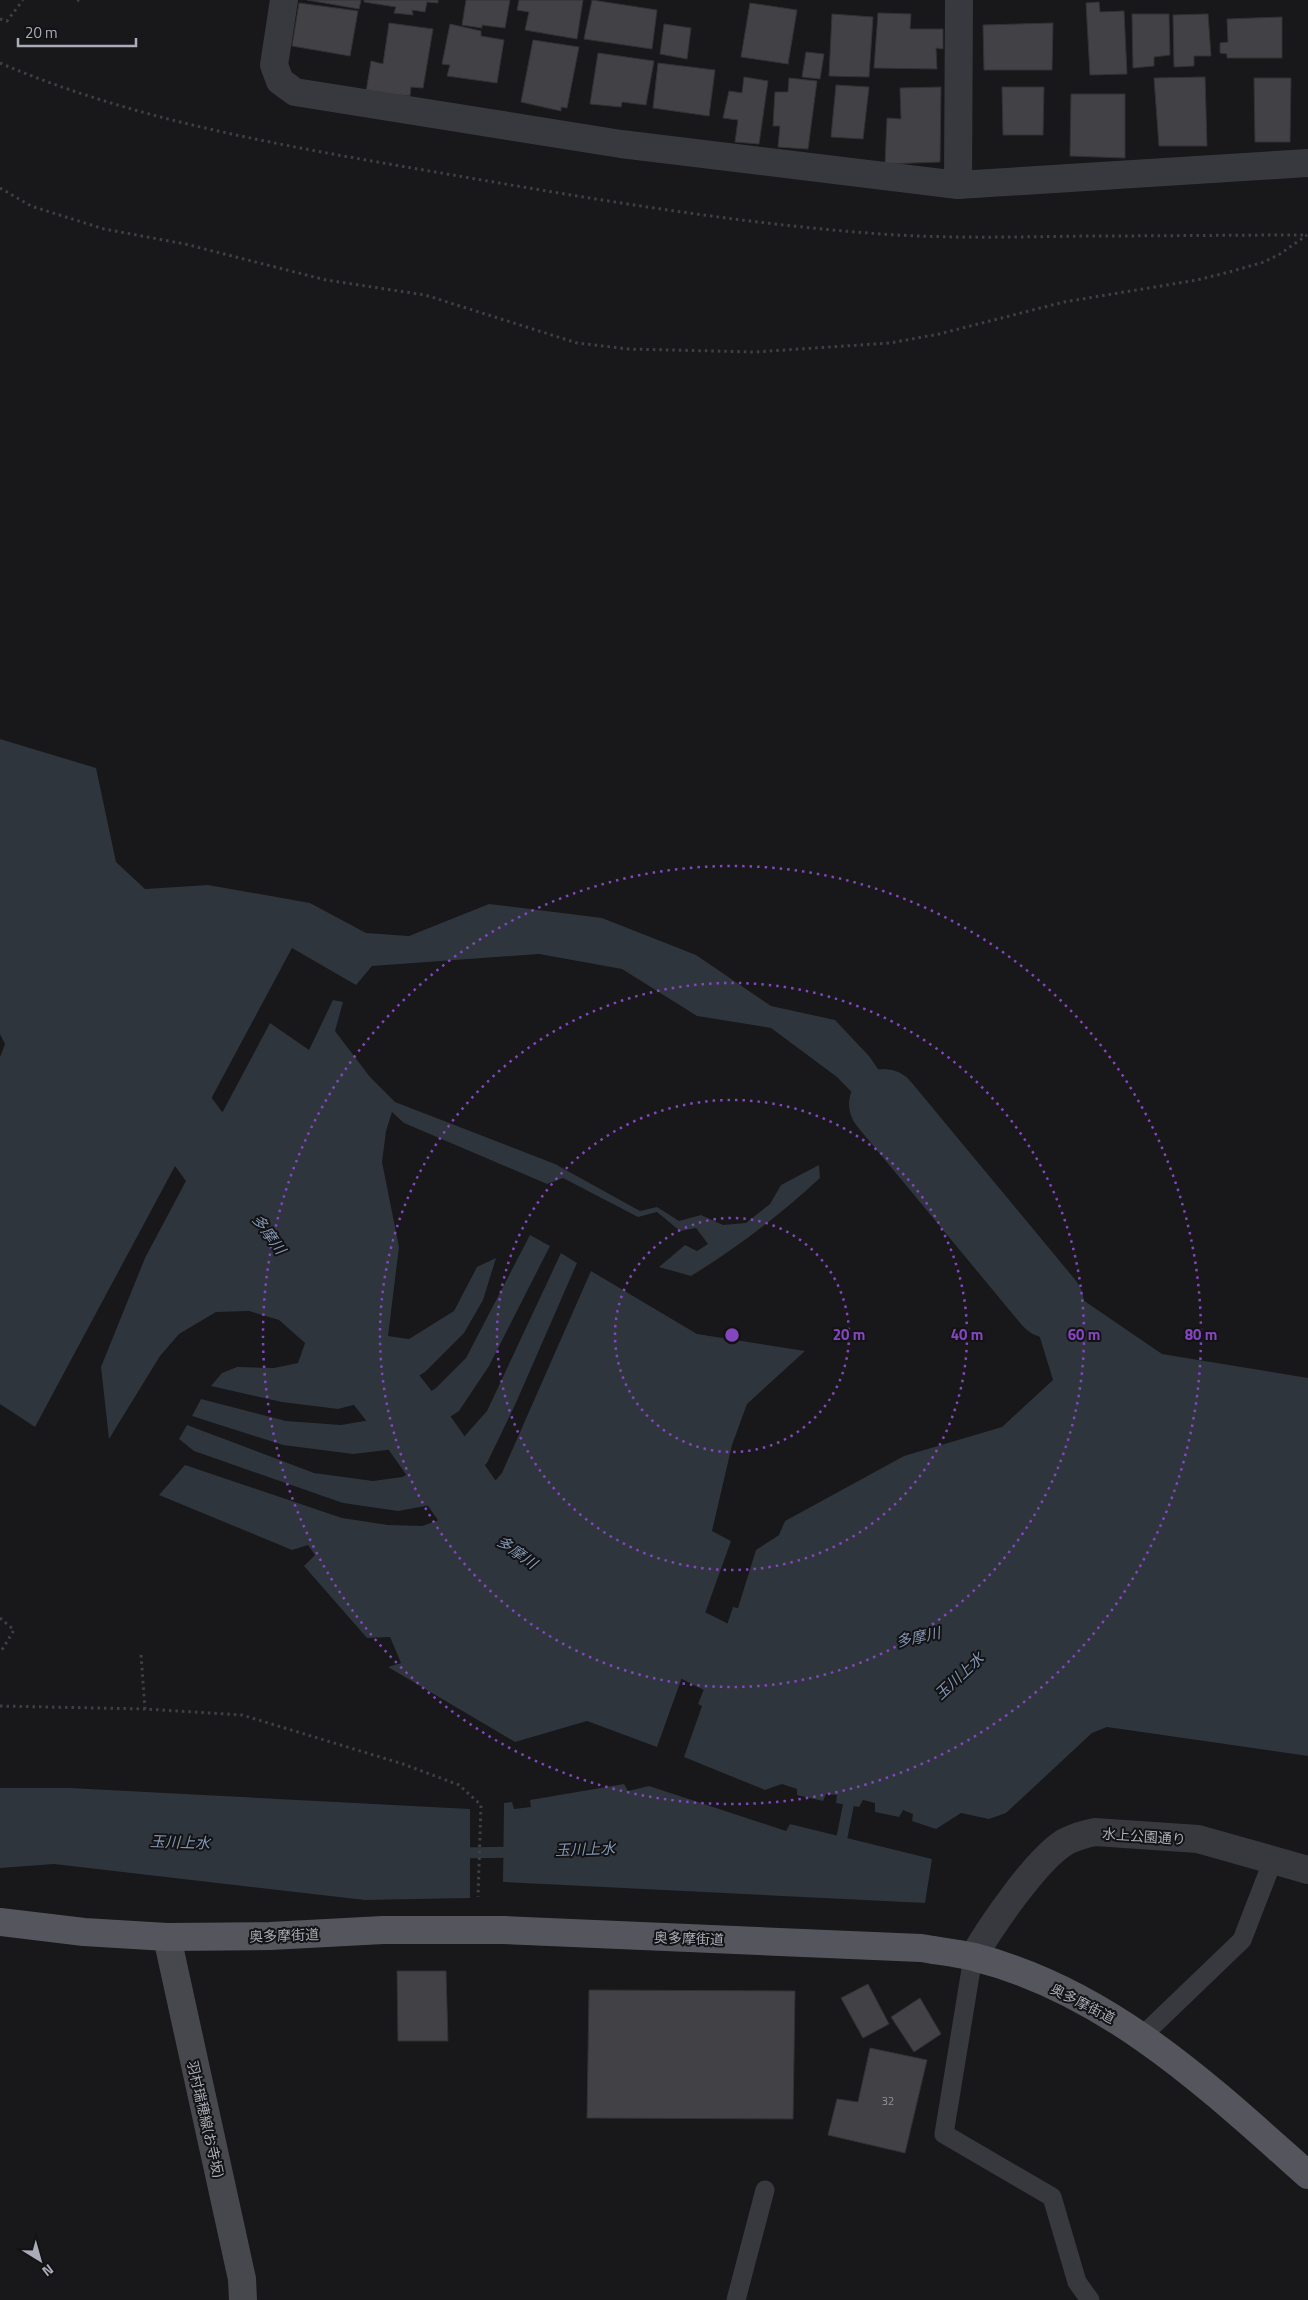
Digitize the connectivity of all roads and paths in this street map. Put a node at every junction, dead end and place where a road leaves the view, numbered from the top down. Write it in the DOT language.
graph roads {
  1 [pos="23,0"];
  2 [pos="284,0"];
  3 [pos="959,0"];
  4 [pos="0,18"];
  5 [pos="0,63"];
  6 [pos="1308,163"];
  7 [pos="958,185"];
  8 [pos="0,188"];
  9 [pos="1308,235"];
  10 [pos="0,1618"];
  11 [pos="0,1653"];
  12 [pos="141,1655"];
  13 [pos="0,1706"];
  14 [pos="145,1709"];
  15 [pos="1274,1860"];
  16 [pos="1308,1870"];
  17 [pos="478,1902"];
  18 [pos="0,1922"];
  19 [pos="167,1937"];
  20 [pos="974,1957"];
  21 [pos="1142,2036"];
  22 [pos="1308,2176"];
  23 [pos="765,2190"];
  24 [pos="243,2300"];
  25 [pos="736,2300"];
  26 [pos="1090,2300"];
  1 -- 4 [label="path"];
  2 -- 7 [label="street"];
  3 -- 7 [label="street"];
  5 -- 9 [label="path"];
  6 -- 7 [label="street"];
  8 -- 9 [label="path"];
  10 -- 11 [label="path"];
  12 -- 14 [label="path"];
  13 -- 14 [label="path"];
  14 -- 17 [label="path"];
  15 -- 16 [label="street, 水上公園通り"];
  15 -- 20 [label="street, 水上公園通り"];
  15 -- 21 [label="lane"];
  18 -- 19 [label="main road, 奥多摩街道"];
  19 -- 20 [label="main road, 奥多摩街道"];
  19 -- 24 [label="main road, 羽村瑞穂線(お寺坂)"];
  20 -- 21 [label="main road, 奥多摩街道"];
  20 -- 26 [label="lane"];
  21 -- 22 [label="main road, 奥多摩街道"];
  23 -- 25 [label="lane"];
}
